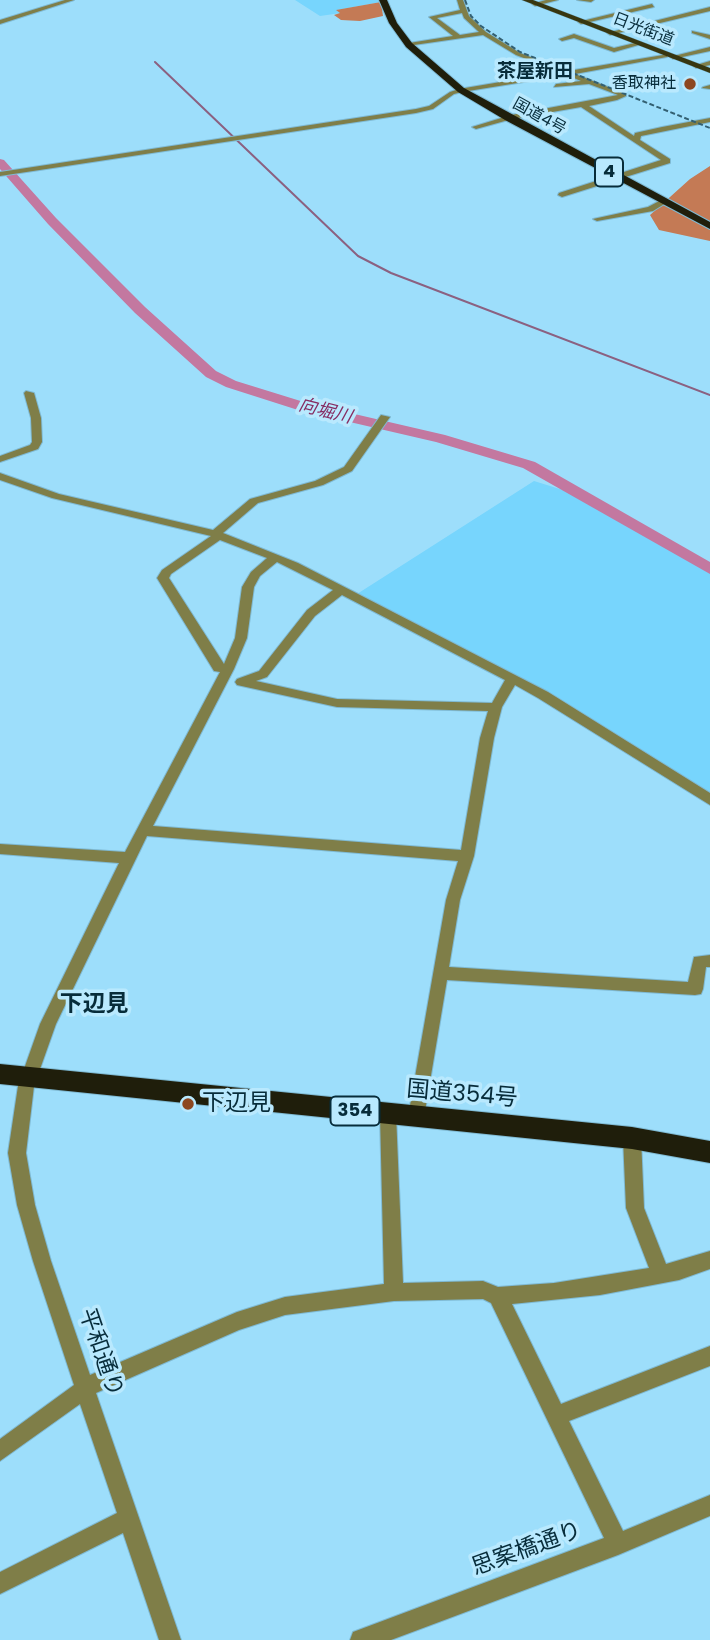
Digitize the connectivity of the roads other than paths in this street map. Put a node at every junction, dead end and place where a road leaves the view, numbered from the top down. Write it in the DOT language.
graph roads {
  1 [pos="71,0"];
  2 [pos="383,0"];
  3 [pos="460,0"];
  4 [pos="526,0"];
  5 [pos="555,0"];
  6 [pos="580,0"];
  7 [pos="591,0"];
  8 [pos="535,4"];
  9 [pos="652,6"];
  10 [pos="676,9"];
  11 [pos="710,9"];
  12 [pos="463,11"];
  13 [pos="662,13"];
  14 [pos="674,17"];
  15 [pos="710,17"];
  16 [pos="581,22"];
  17 [pos="0,23"];
  18 [pos="688,23"];
  19 [pos="596,27"];
  20 [pos="694,32"];
  21 [pos="484,33"];
  22 [pos="610,33"];
  23 [pos="460,37"];
  24 [pos="710,37"];
  25 [pos="625,38"];
  26 [pos="562,39"];
  27 [pos="639,44"];
  28 [pos="409,45"];
  29 [pos="710,49"];
  30 [pos="670,56"];
  31 [pos="710,63"];
  32 [pos="696,66"];
  33 [pos="710,71"];
  34 [pos="564,72"];
  35 [pos="588,82"];
  36 [pos="556,86"];
  37 [pos="461,90"];
  38 [pos="583,105"];
  39 [pos="508,118"];
  40 [pos="710,120"];
  41 [pos="476,127"];
  42 [pos="637,139"];
  43 [pos="0,174"];
  44 [pos="618,177"];
  45 [pos="562,195"];
  46 [pos="663,201"];
  47 [pos="597,219"];
  48 [pos="710,226"];
  49 [pos="29,393"];
  50 [pos="384,418"];
  51 [pos="0,459"];
  52 [pos="0,476"];
  53 [pos="218,535"];
  54 [pos="276,557"];
  55 [pos="340,591"];
  56 [pos="226,674"];
  57 [pos="512,679"];
  58 [pos="241,682"];
  59 [pos="496,707"];
  60 [pos="710,800"];
  61 [pos="144,831"];
  62 [pos="0,849"];
  63 [pos="467,856"];
  64 [pos="130,858"];
  65 [pos="710,961"];
  66 [pos="442,973"];
  67 [pos="0,1074"];
  68 [pos="30,1077"];
  69 [pos="387,1114"];
  70 [pos="416,1117"];
  71 [pos="632,1138"];
  72 [pos="710,1152"];
  73 [pos="710,1259"];
  74 [pos="661,1274"];
  75 [pos="394,1292"];
  76 [pos="498,1296"];
  77 [pos="710,1356"];
  78 [pos="87,1387"];
  79 [pos="555,1416"];
  80 [pos="0,1451"];
  81 [pos="710,1505"];
  82 [pos="130,1517"];
  83 [pos="618,1544"];
  84 [pos="0,1583"];
  85 [pos="170,1640"];
  86 [pos="361,1640"];
  1 -- 17 [label="street"];
  2 -- 28 [label="highway, 国道4号 / 4"];
  3 -- 12 [label="street"];
  4 -- 8 [label="main road, 日光街道"];
  5 -- 8 [label="street"];
  6 -- 7 [label="street"];
  8 -- 16 [label="main road, 日光街道"];
  9 -- 16 [label="street"];
  10 -- 13 [label="street"];
  11 -- 14 [label="street"];
  12 -- 21 [label="street"];
  12 -- 23 [label="street"];
  13 -- 14 [label="street"];
  13 -- 19 [label="street"];
  14 -- 18 [label="street"];
  14 -- 22 [label="street"];
  15 -- 18 [label="street"];
  16 -- 19 [label="main road, 日光街道"];
  18 -- 25 [label="street"];
  19 -- 22 [label="main road, 日光街道"];
  20 -- 24 [label="street"];
  21 -- 23 [label="street"];
  21 -- 34 [label="street"];
  22 -- 25 [label="main road, 日光街道"];
  23 -- 28 [label="street"];
  25 -- 27 [label="main road, 日光街道"];
  26 -- 27 [label="street"];
  27 -- 30 [label="main road, 日光街道"];
  28 -- 37 [label="highway, 国道4号 / 4"];
  29 -- 30 [label="street"];
  30 -- 32 [label="main road, 日光街道"];
  30 -- 34 [label="street"];
  31 -- 32 [label="street"];
  32 -- 33 [label="main road, 日光街道"];
  34 -- 35 [label="street"];
  34 -- 37 [label="street"];
  35 -- 36 [label="street"];
  35 -- 38 [label="street"];
  37 -- 39 [label="highway, 国道4号 / 4"];
  37 -- 43 [label="street"];
  38 -- 39 [label="street"];
  38 -- 42 [label="street"];
  39 -- 41 [label="street"];
  39 -- 44 [label="highway, 国道4号 / 4"];
  40 -- 42 [label="street"];
  42 -- 44 [label="street"];
  44 -- 45 [label="street"];
  44 -- 46 [label="highway, 国道4号 / 4"];
  46 -- 47 [label="street"];
  46 -- 48 [label="highway, 国道4号 / 4"];
  49 -- 51 [label="street"];
  50 -- 53 [label="street"];
  52 -- 53 [label="street"];
  53 -- 54 [label="street"];
  53 -- 56 [label="street"];
  54 -- 55 [label="street"];
  54 -- 56 [label="street, 平和通り"];
  55 -- 57 [label="street"];
  55 -- 58 [label="street"];
  56 -- 58 [label="street"];
  56 -- 61 [label="street, 平和通り"];
  57 -- 59 [label="street"];
  57 -- 60 [label="street"];
  58 -- 59 [label="street"];
  59 -- 63 [label="street"];
  61 -- 63 [label="street"];
  61 -- 64 [label="street, 平和通り"];
  62 -- 64 [label="street"];
  63 -- 66 [label="street"];
  64 -- 68 [label="street, 平和通り"];
  65 -- 66 [label="street"];
  66 -- 70 [label="street"];
  67 -- 68 [label="highway, 国道354号 / 354"];
  68 -- 69 [label="highway, 国道354号 / 354"];
  68 -- 78 [label="street, 平和通り"];
  69 -- 70 [label="highway, 国道354号 / 354"];
  69 -- 75 [label="street"];
  70 -- 71 [label="highway, 国道354号 / 354"];
  71 -- 72 [label="highway, 国道354号 / 354"];
  71 -- 74 [label="street"];
  73 -- 74 [label="street"];
  74 -- 76 [label="street"];
  75 -- 76 [label="street"];
  75 -- 78 [label="street"];
  76 -- 79 [label="street"];
  77 -- 79 [label="street"];
  78 -- 80 [label="street"];
  78 -- 82 [label="street, 平和通り"];
  79 -- 83 [label="street"];
  81 -- 83 [label="street, 思案橋通り"];
  82 -- 84 [label="street"];
  82 -- 85 [label="street, 平和通り"];
  83 -- 86 [label="street, 思案橋通り"];
}
